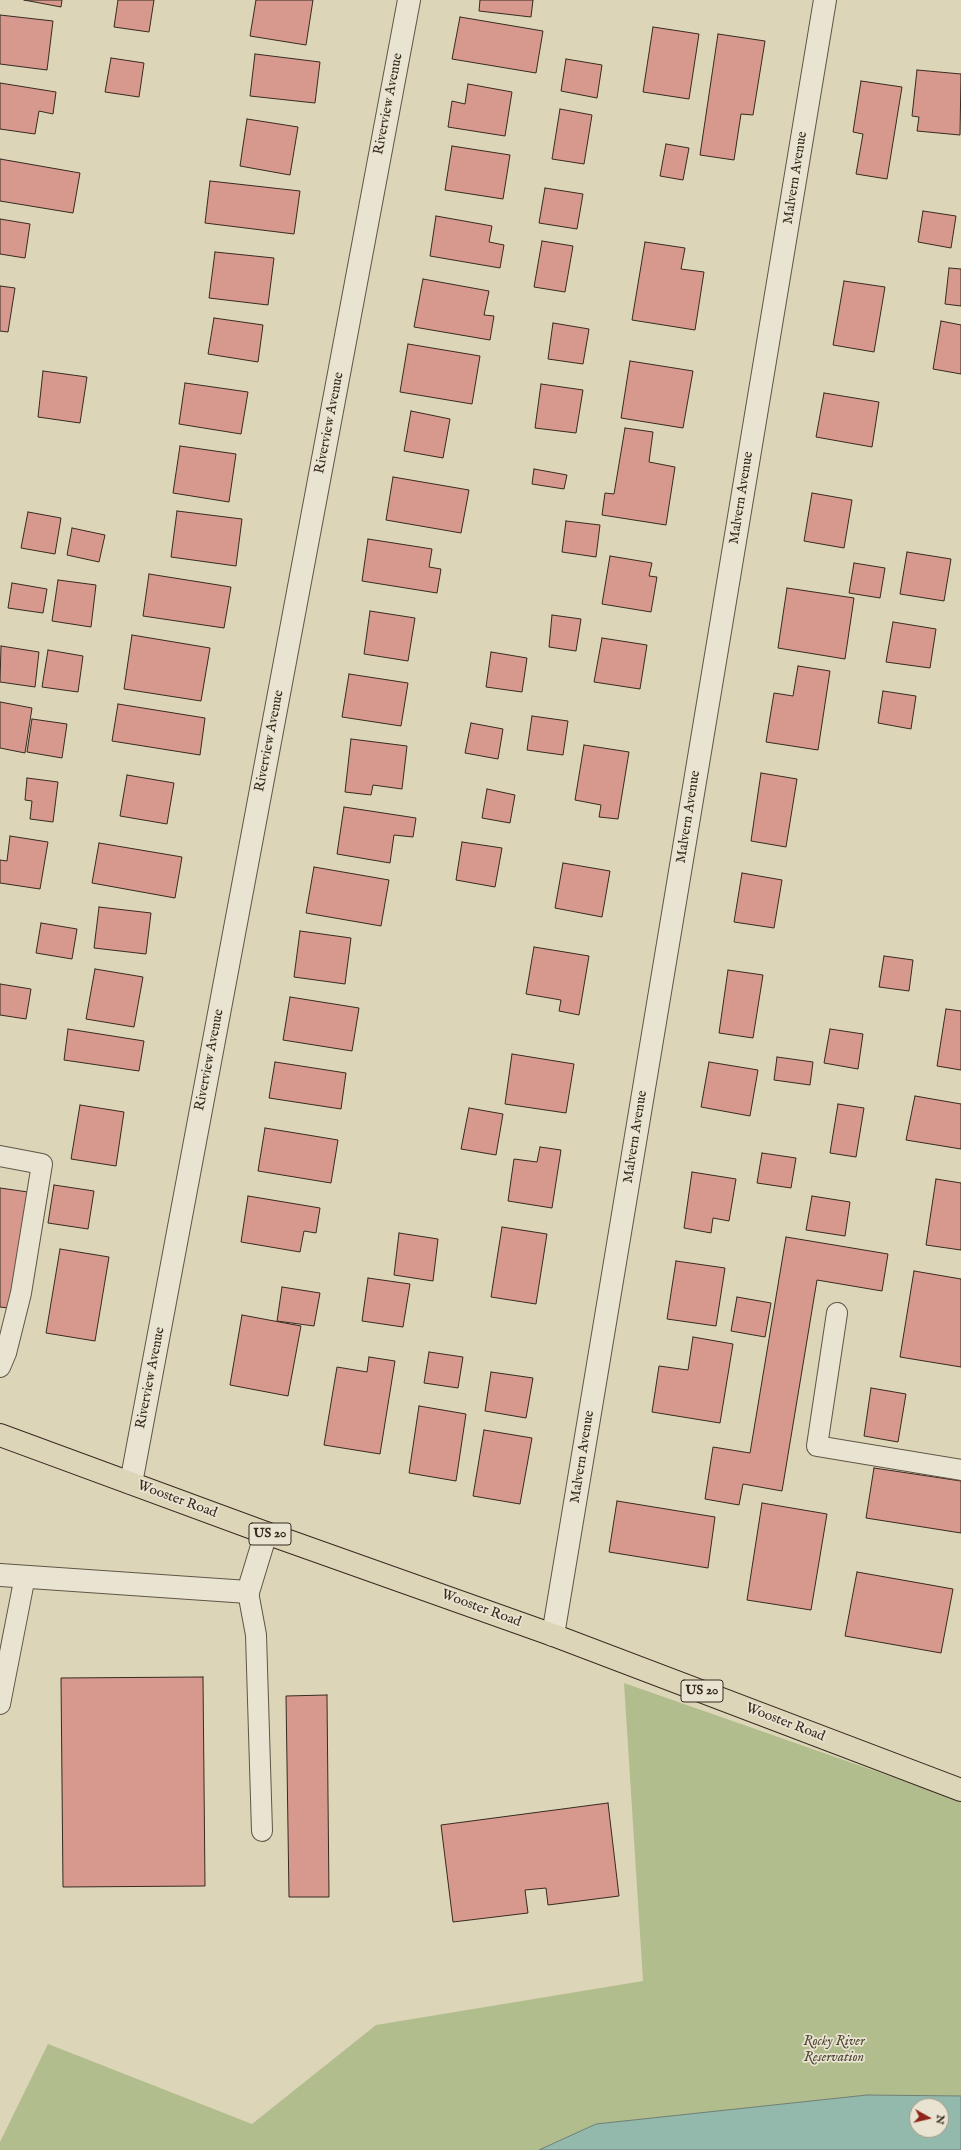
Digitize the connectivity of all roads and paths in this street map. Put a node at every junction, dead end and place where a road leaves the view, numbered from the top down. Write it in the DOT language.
graph roads {
  1 [pos="409,0"];
  2 [pos="825,0"];
  3 [pos="0,1156"];
  4 [pos="837,1313"];
  5 [pos="0,1367"];
  6 [pos="0,1435"];
  7 [pos="961,1470"];
  8 [pos="131,1483"];
  9 [pos="266,1533"];
  10 [pos="0,1575"];
  11 [pos="25,1576"];
  12 [pos="248,1592"];
  13 [pos="553,1635"];
  14 [pos="0,1704"];
  15 [pos="961,1790"];
  16 [pos="262,1831"];
  1 -- 8 [label="street, Riverview Avenue"];
  2 -- 13 [label="street, Malvern Avenue"];
  3 -- 5 [label="lane"];
  4 -- 7 [label="lane"];
  6 -- 8 [label="main road, Wooster Road / US 20"];
  8 -- 9 [label="main road, Wooster Road / US 20"];
  9 -- 12 [label="street"];
  9 -- 13 [label="main road, Wooster Road / US 20"];
  10 -- 11 [label="street"];
  11 -- 12 [label="street"];
  11 -- 14 [label="lane"];
  12 -- 16 [label="lane"];
  13 -- 15 [label="main road, Wooster Road / US 20"];
}
